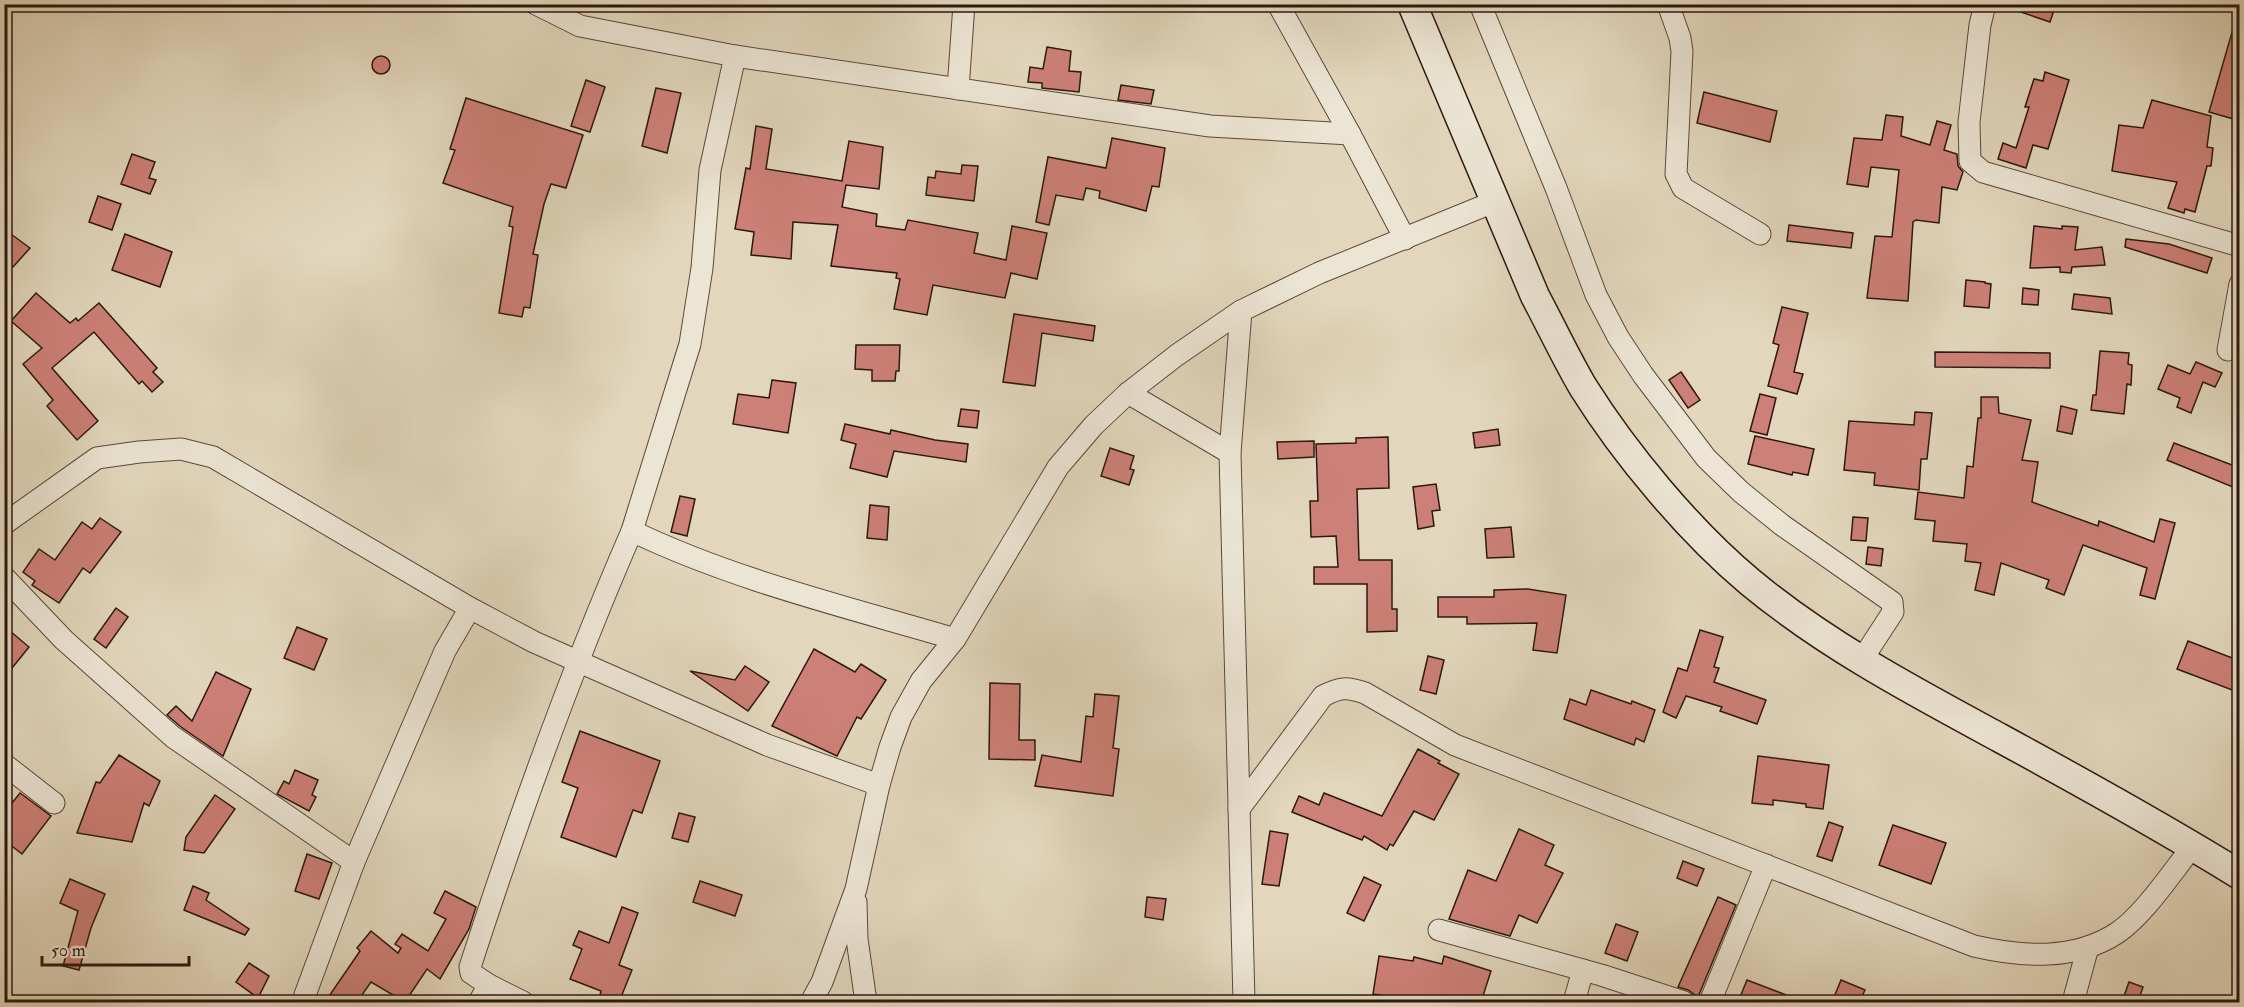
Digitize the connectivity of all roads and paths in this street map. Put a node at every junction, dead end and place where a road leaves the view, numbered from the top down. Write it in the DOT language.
graph roads {
  1 [pos="536,4"];
  2 [pos="964,4"];
  3 [pos="1278,4"];
  4 [pos="1412,4"];
  5 [pos="1480,4"];
  6 [pos="1668,4"];
  7 [pos="1985,4"];
  8 [pos="735,56"];
  9 [pos="958,89"];
  10 [pos="1350,134"];
  11 [pos="1496,201"];
  12 [pos="1760,234"];
  13 [pos="1405,239"];
  14 [pos="2240,246"];
  15 [pos="2240,284"];
  16 [pos="1241,311"];
  17 [pos="2228,350"];
  18 [pos="1128,393"];
  19 [pos="1230,453"];
  20 [pos="4,524"];
  21 [pos="632,531"];
  22 [pos="4,578"];
  23 [pos="471,608"];
  24 [pos="955,639"];
  25 [pos="1861,661"];
  26 [pos="578,662"];
  27 [pos="4,764"];
  28 [pos="879,785"];
  29 [pos="54,803"];
  30 [pos="1239,809"];
  31 [pos="2193,846"];
  32 [pos="354,862"];
  33 [pos="1766,865"];
  34 [pos="2240,875"];
  35 [pos="856,889"];
  36 [pos="1440,930"];
  37 [pos="2088,947"];
  38 [pos="1583,970"];
  39 [pos="484,994"];
  40 [pos="305,995"];
  41 [pos="523,1002"];
  42 [pos="811,1002"];
  43 [pos="866,1002"];
  44 [pos="1244,1002"];
  45 [pos="1574,1002"];
  46 [pos="1684,1002"];
  47 [pos="1710,1002"];
  48 [pos="2073,1002"];
  1 -- 8 [label="street"];
  2 -- 9 [label="street"];
  3 -- 10 [label="street"];
  4 -- 11 [label="main road"];
  5 -- 25 [label="street"];
  6 -- 12 [label="street"];
  7 -- 14 [label="street"];
  8 -- 9 [label="street"];
  8 -- 21 [label="street"];
  9 -- 10 [label="street"];
  10 -- 13 [label="street"];
  11 -- 13 [label="street"];
  11 -- 25 [label="main road"];
  13 -- 16 [label="street"];
  15 -- 17 [label="street"];
  16 -- 18 [label="street"];
  16 -- 19 [label="street"];
  18 -- 19 [label="street"];
  18 -- 24 [label="street"];
  19 -- 30 [label="street"];
  20 -- 23 [label="street"];
  21 -- 24 [label="street"];
  21 -- 26 [label="street"];
  22 -- 32 [label="street"];
  23 -- 26 [label="street"];
  23 -- 32 [label="street"];
  24 -- 28 [label="street"];
  25 -- 31 [label="main road"];
  26 -- 28 [label="street"];
  26 -- 39 [label="street"];
  27 -- 29 [label="street"];
  28 -- 35 [label="street"];
  30 -- 33 [label="street"];
  30 -- 44 [label="street"];
  31 -- 34 [label="main road"];
  31 -- 37 [label="street"];
  32 -- 40 [label="street"];
  33 -- 37 [label="street"];
  33 -- 47 [label="street"];
  35 -- 42 [label="street"];
  35 -- 43 [label="street"];
  36 -- 38 [label="street"];
  37 -- 48 [label="street"];
  38 -- 45 [label="street"];
  38 -- 46 [label="street"];
  39 -- 41 [label="street"];
}
